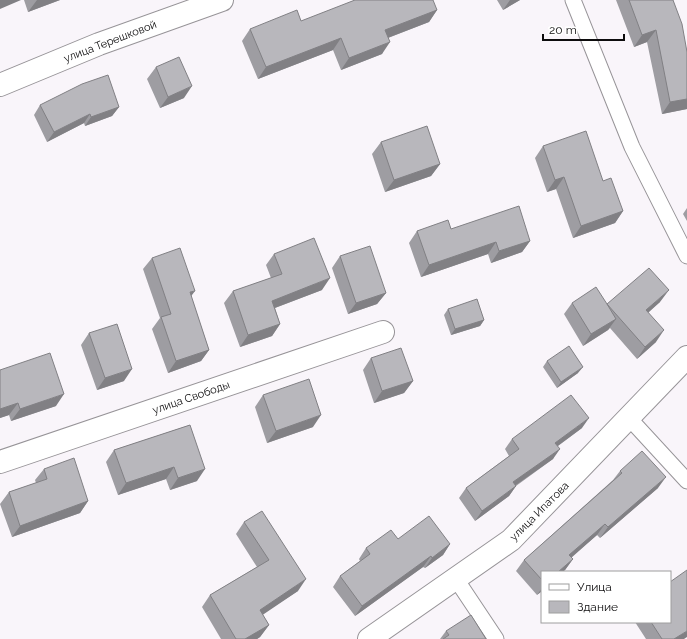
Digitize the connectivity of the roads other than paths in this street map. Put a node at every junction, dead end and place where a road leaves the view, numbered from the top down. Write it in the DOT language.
graph roads {
  1 [pos="222,0"];
  2 [pos="573,0"];
  3 [pos="0,85"];
  4 [pos="687,256"];
  5 [pos="383,332"];
  6 [pos="687,358"];
  7 [pos="629,418"];
  8 [pos="0,462"];
  9 [pos="687,481"];
  10 [pos="456,579"];
  11 [pos="369,639"];
  12 [pos="496,639"];
  1 -- 3 [label="street, улица Терешковой"];
  2 -- 4 [label="lane"];
  5 -- 8 [label="street, улица Свободы"];
  6 -- 7 [label="street, улица Ипатова"];
  7 -- 9 [label="lane"];
  7 -- 10 [label="street, улица Ипатова"];
  10 -- 11 [label="street, улица Ипатова"];
  10 -- 12 [label="lane"];
}
